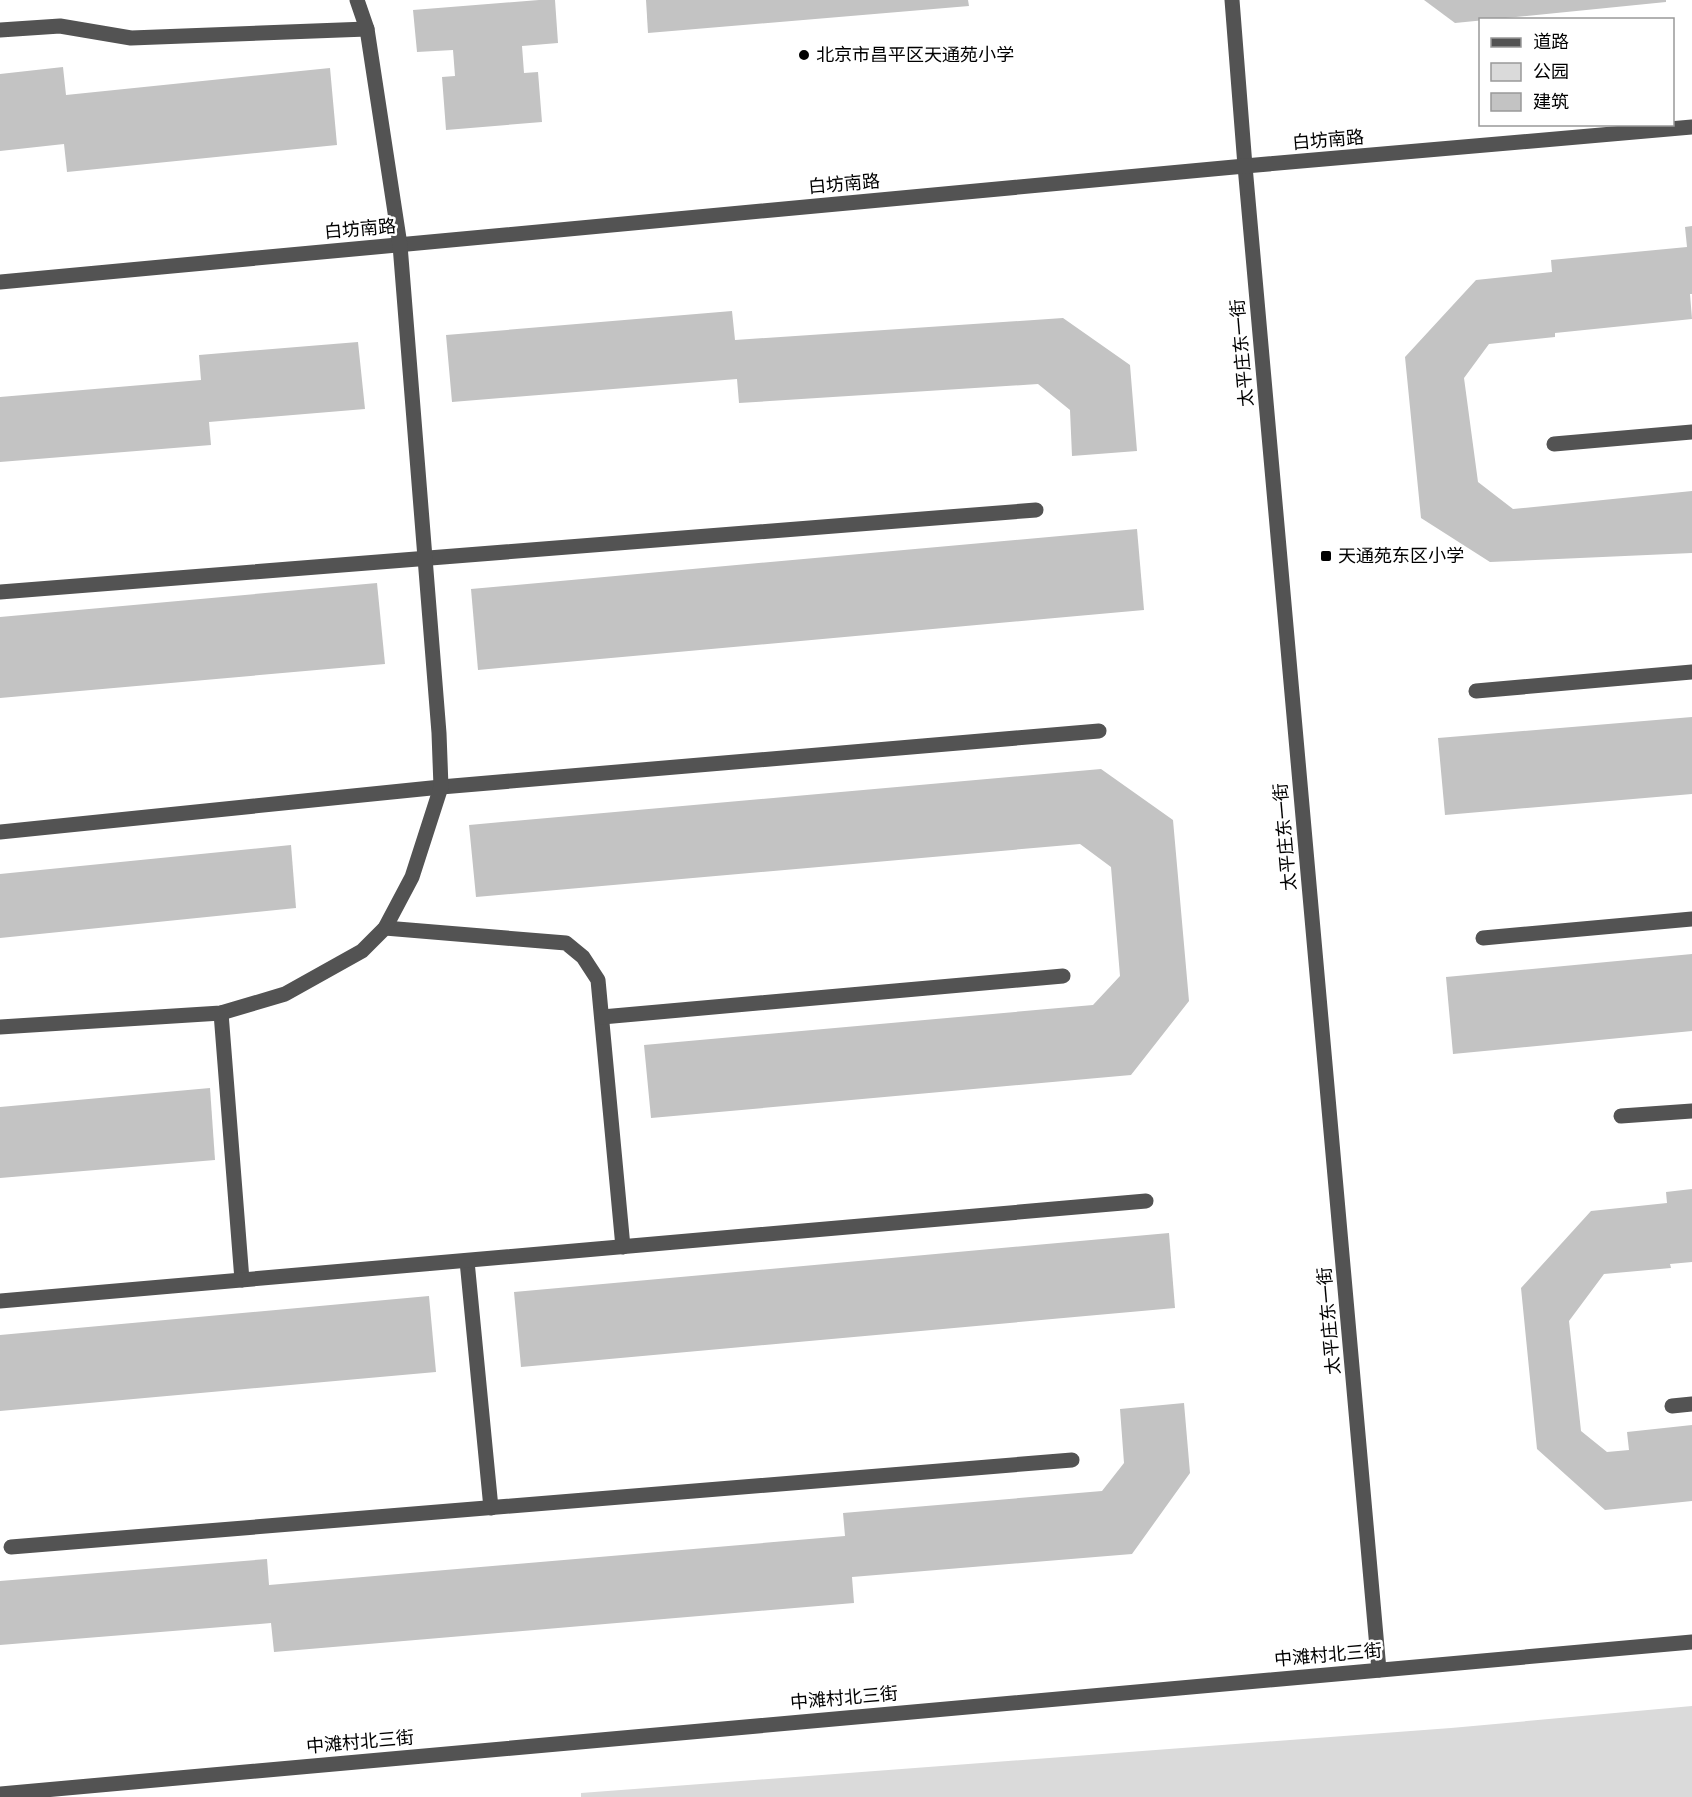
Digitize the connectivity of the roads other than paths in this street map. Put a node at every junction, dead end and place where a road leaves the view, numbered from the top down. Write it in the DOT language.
graph roads {
  1 [pos="357,0"];
  2 [pos="1232,0"];
  3 [pos="367,29"];
  4 [pos="0,30"];
  5 [pos="1692,127"];
  6 [pos="1245,166"];
  7 [pos="400,245"];
  8 [pos="0,282"];
  9 [pos="1692,432"];
  10 [pos="1554,444"];
  11 [pos="1036,510"];
  12 [pos="425,558"];
  13 [pos="0,592"];
  14 [pos="1692,672"];
  15 [pos="1476,691"];
  16 [pos="1099,731"];
  17 [pos="441,787"];
  18 [pos="0,832"];
  19 [pos="1692,919"];
  20 [pos="385,928"];
  21 [pos="1483,938"];
  22 [pos="1063,975"];
  23 [pos="221,1013"];
  24 [pos="602,1017"];
  25 [pos="0,1027"];
  26 [pos="1692,1111"];
  27 [pos="1621,1116"];
  28 [pos="1146,1201"];
  29 [pos="623,1247"];
  30 [pos="467,1260"];
  31 [pos="242,1280"];
  32 [pos="0,1301"];
  33 [pos="1692,1404"];
  34 [pos="1672,1406"];
  35 [pos="1072,1460"];
  36 [pos="491,1508"];
  37 [pos="11,1547"];
  38 [pos="1692,1642"];
  39 [pos="1379,1670"];
  40 [pos="0,1794"];
  1 -- 3 [label="street"];
  2 -- 6 [label="street, 太平庄东一街"];
  3 -- 4 [label="street"];
  3 -- 7 [label="street"];
  5 -- 6 [label="street, 白坊南路"];
  6 -- 7 [label="street, 白坊南路"];
  6 -- 39 [label="street, 太平庄东一街"];
  7 -- 8 [label="street, 白坊南路"];
  7 -- 12 [label="street"];
  9 -- 10 [label="street"];
  11 -- 12 [label="street"];
  12 -- 13 [label="street"];
  12 -- 17 [label="street"];
  14 -- 15 [label="street"];
  16 -- 17 [label="street"];
  17 -- 18 [label="street"];
  17 -- 20 [label="street"];
  19 -- 21 [label="street"];
  20 -- 23 [label="street"];
  20 -- 24 [label="street"];
  22 -- 24 [label="street"];
  23 -- 25 [label="street"];
  23 -- 31 [label="street"];
  24 -- 29 [label="street"];
  26 -- 27 [label="street"];
  28 -- 29 [label="street"];
  29 -- 30 [label="street"];
  30 -- 31 [label="street"];
  30 -- 36 [label="street"];
  31 -- 32 [label="street"];
  33 -- 34 [label="street"];
  35 -- 36 [label="street"];
  36 -- 37 [label="street"];
  38 -- 39 [label="street, 中滩村北三街"];
  39 -- 40 [label="street, 中滩村北三街"];
}
